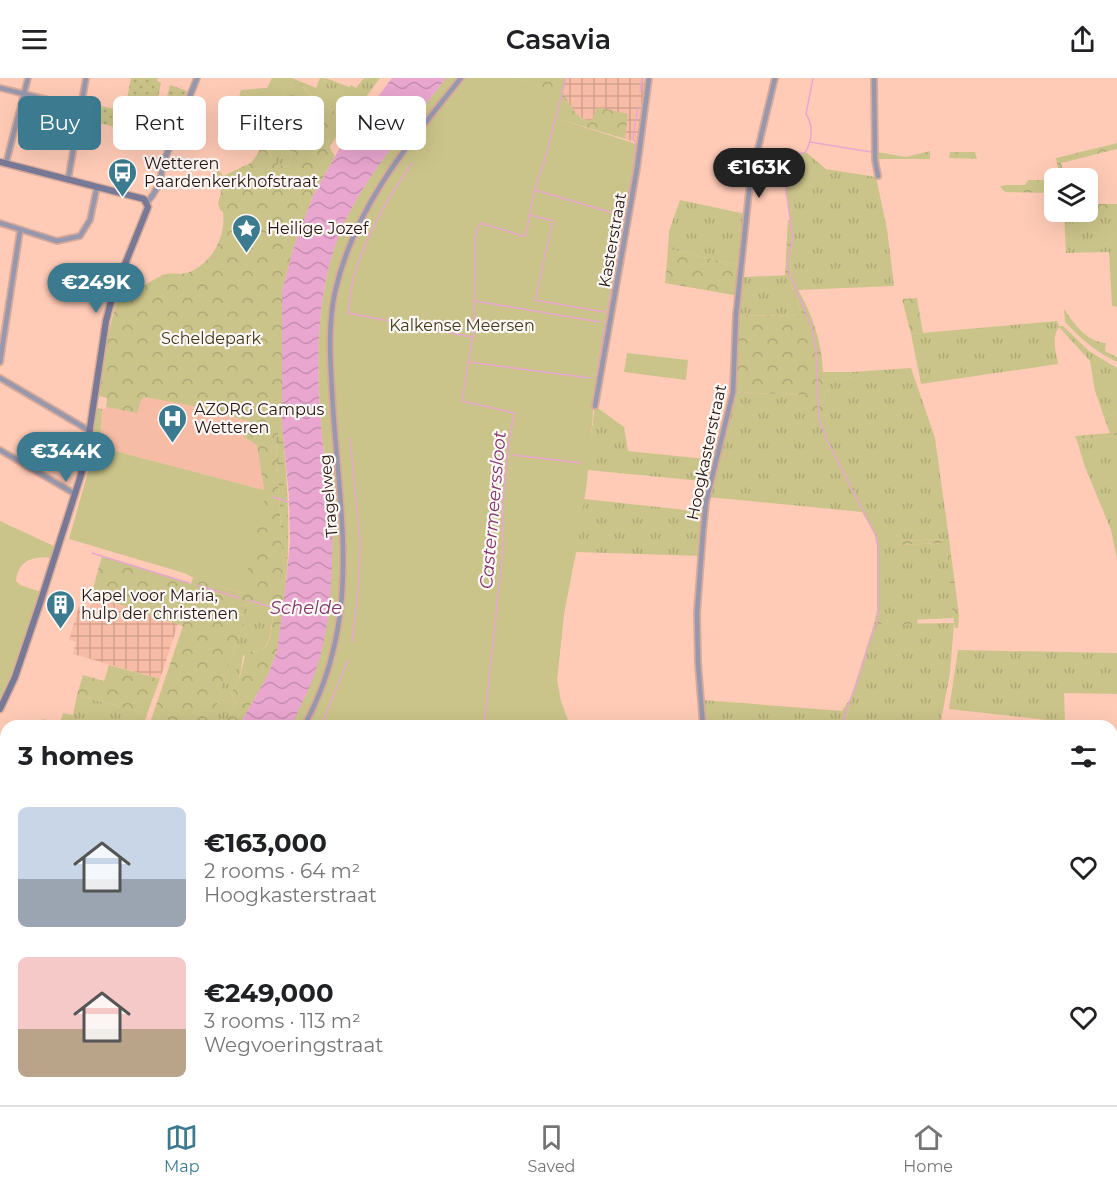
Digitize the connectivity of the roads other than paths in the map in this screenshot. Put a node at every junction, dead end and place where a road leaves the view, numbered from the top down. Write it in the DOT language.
graph roads {
  1 [pos="28,78"];
  2 [pos="86,78"];
  3 [pos="197,78"];
  4 [pos="461,78"];
  5 [pos="649,78"];
  6 [pos="775,78"];
  7 [pos="874,78"];
  8 [pos="0,88"];
  9 [pos="24,95"];
  10 [pos="28,96"];
  11 [pos="83,96"];
  12 [pos="73,150"];
  13 [pos="3,163"];
  14 [pos="878,176"];
  15 [pos="68,180"];
  16 [pos="97,187"];
  17 [pos="147,202"];
  18 [pos="0,224"];
  19 [pos="20,231"];
  20 [pos="0,312"];
  21 [pos="7,315"];
  22 [pos="0,362"];
  23 [pos="0,378"];
  24 [pos="595,406"];
  25 [pos="90,431"];
  26 [pos="0,450"];
  27 [pos="75,494"];
  28 [pos="0,709"];
  29 [pos="307,720"];
  30 [pos="703,720"];
  1 -- 9 [label="street"];
  2 -- 11 [label="street"];
  3 -- 17 [label="street"];
  4 -- 29 [label="street, Tragelweg"];
  5 -- 24 [label="street, Kasterstraat"];
  6 -- 30 [label="street, Hoogkasterstraat"];
  7 -- 14 [label="street"];
  8 -- 9 [label="street"];
  9 -- 10 [label="street"];
  9 -- 13 [label="street"];
  12 -- 15 [label="street"];
  13 -- 15 [label="main road"];
  15 -- 16 [label="main road"];
  16 -- 17 [label="main road"];
  16 -- 19 [label="street"];
  17 -- 25 [label="main road"];
  18 -- 19 [label="street"];
  19 -- 21 [label="street"];
  20 -- 21 [label="street"];
  21 -- 22 [label="street"];
  23 -- 25 [label="street"];
  25 -- 27 [label="main road"];
  26 -- 27 [label="street"];
  27 -- 28 [label="main road"];
}
